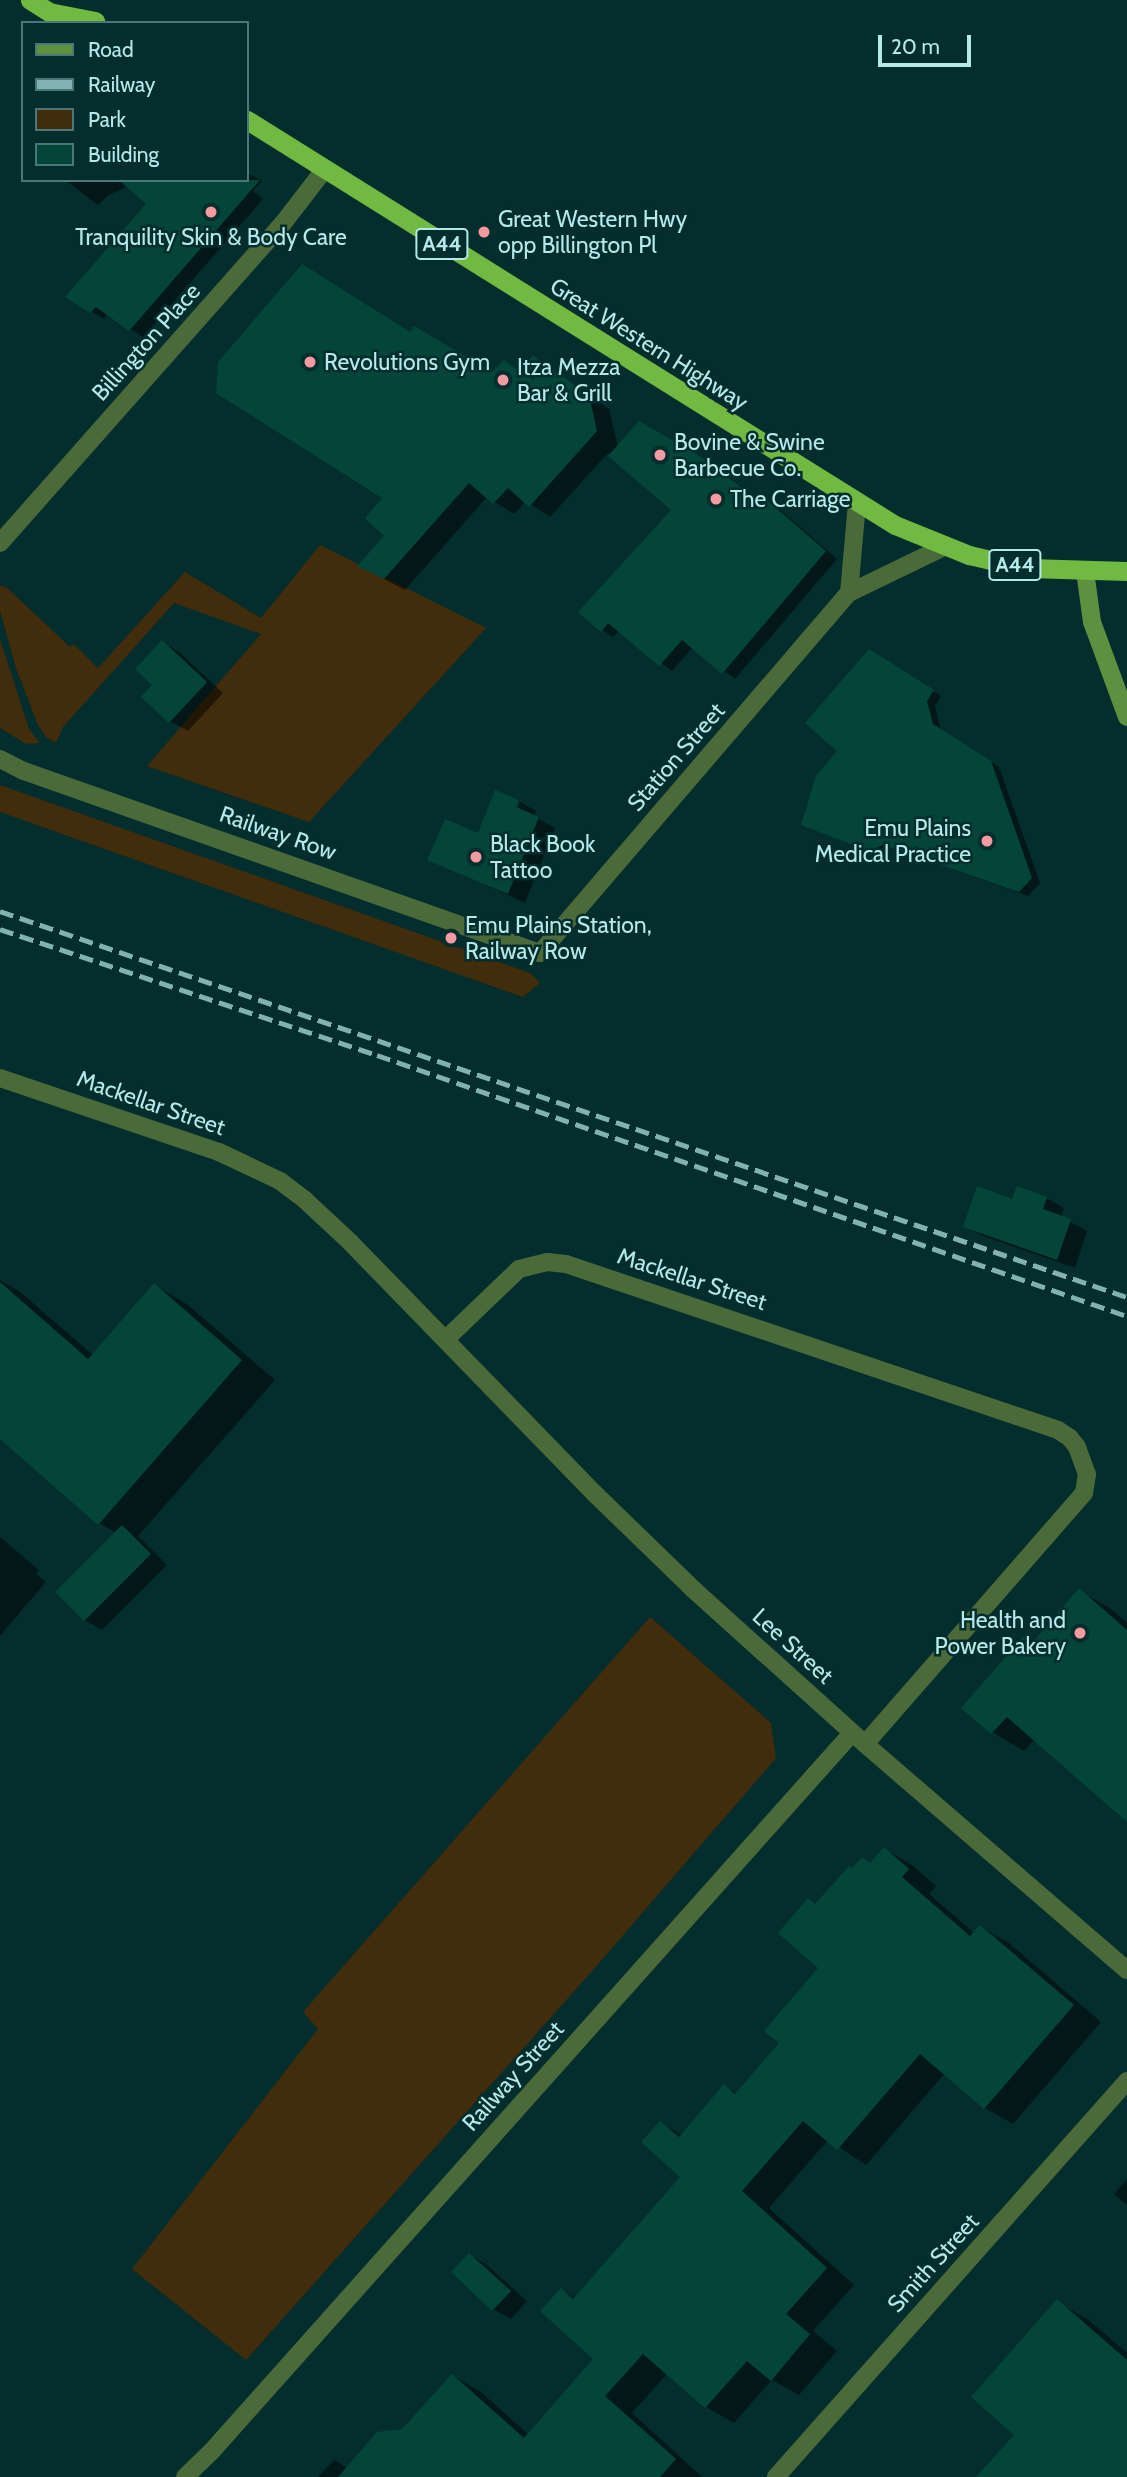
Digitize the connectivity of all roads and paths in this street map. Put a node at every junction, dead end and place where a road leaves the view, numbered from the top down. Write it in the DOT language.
graph roads {
  1 [pos="30,0"];
  2 [pos="83,0"];
  3 [pos="91,21"];
  4 [pos="95,21"];
  5 [pos="248,121"];
  6 [pos="324,170"];
  7 [pos="857,504"];
  8 [pos="0,543"];
  9 [pos="946,546"];
  10 [pos="1085,571"];
  11 [pos="1127,571"];
  12 [pos="849,593"];
  13 [pos="1127,717"];
  14 [pos="0,759"];
  15 [pos="540,953"];
  16 [pos="0,1077"];
  17 [pos="446,1339"];
  18 [pos="859,1738"];
  19 [pos="1127,1970"];
  20 [pos="1127,2081"];
  21 [pos="185,2477"];
  22 [pos="776,2477"];
  1 -- 3 [label="highway"];
  2 -- 4 [label="highway"];
  5 -- 6 [label="highway, Great Western Highway / A44"];
  6 -- 7 [label="highway, Great Western Highway / A44"];
  6 -- 8 [label="street, Billington Place"];
  7 -- 9 [label="highway, Great Western Highway / A44"];
  7 -- 12 [label="street"];
  9 -- 10 [label="highway, Great Western Highway / A44"];
  9 -- 12 [label="street, Station Street"];
  10 -- 11 [label="highway, Great Western Highway / A44"];
  10 -- 13 [label="main road"];
  12 -- 15 [label="street, Station Street"];
  14 -- 15 [label="street, Railway Row"];
  16 -- 17 [label="street, Mackellar Street"];
  17 -- 18 [label="street, Lee Street"];
  17 -- 18 [label="street, Mackellar Street"];
  18 -- 19 [label="street, Lee Street"];
  18 -- 21 [label="street, Railway Street"];
  20 -- 22 [label="street, Smith Street"];
}
